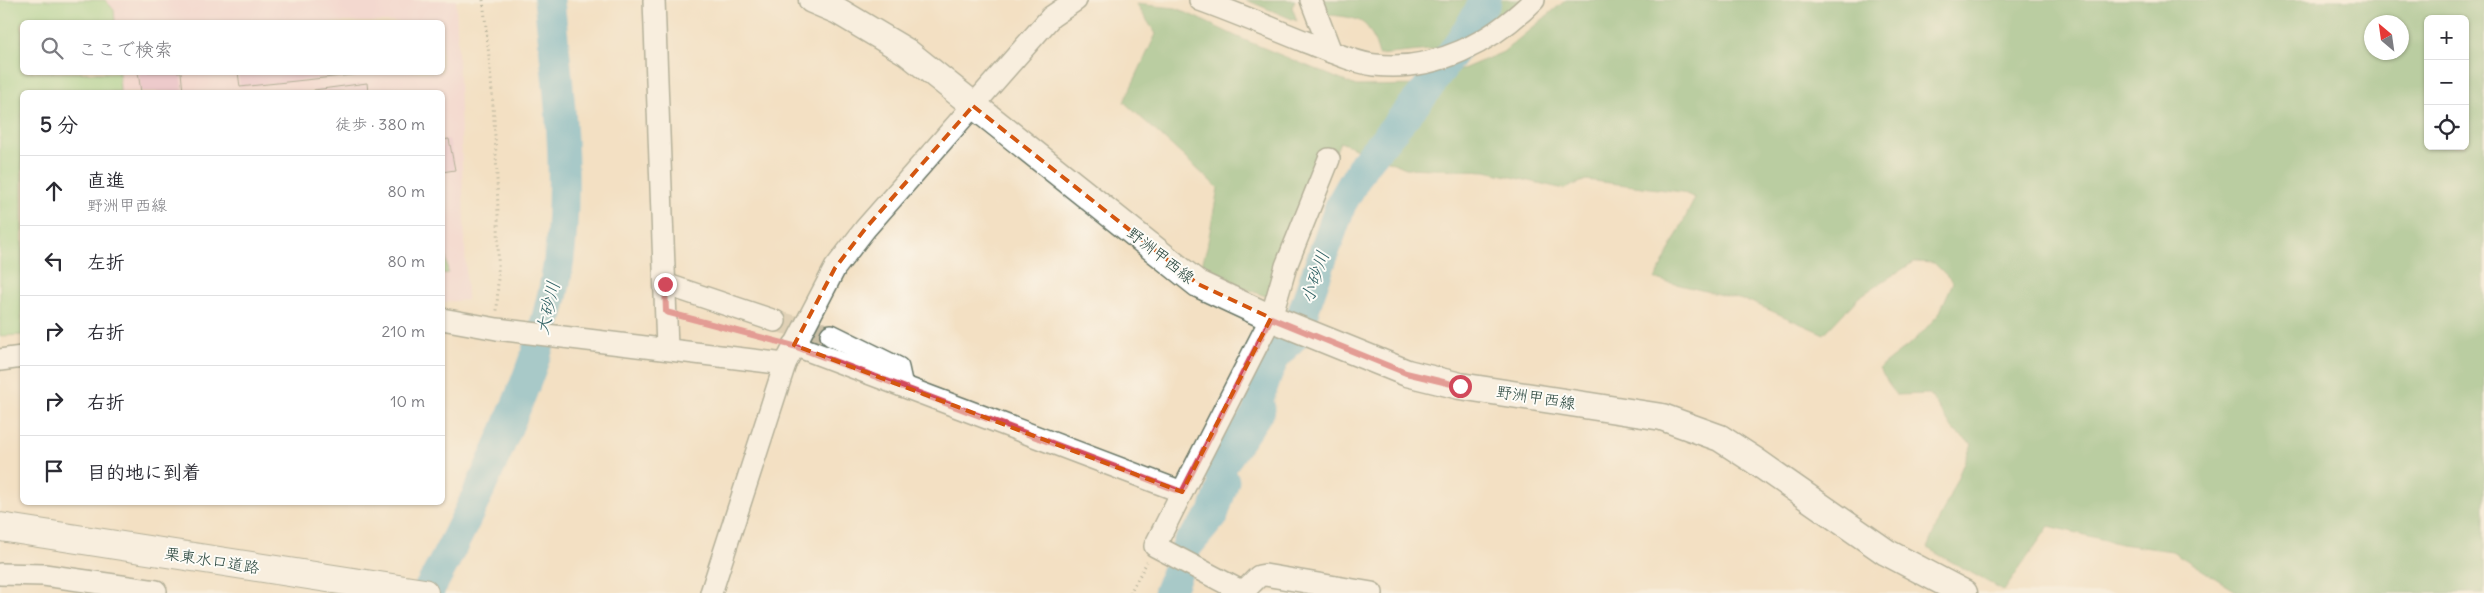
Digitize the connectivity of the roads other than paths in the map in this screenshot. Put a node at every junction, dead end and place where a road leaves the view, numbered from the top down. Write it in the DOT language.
graph roads {
  1 [pos="654,0"];
  2 [pos="812,0"];
  3 [pos="1076,0"];
  4 [pos="1200,0"];
  5 [pos="1311,0"];
  6 [pos="1534,0"];
  7 [pos="1331,52"];
  8 [pos="973,106"];
  9 [pos="1329,159"];
  10 [pos="665,284"];
  11 [pos="445,320"];
  12 [pos="775,321"];
  13 [pos="1290,326"];
  14 [pos="831,335"];
  15 [pos="667,348"];
  16 [pos="789,355"];
  17 [pos="20,357"];
  18 [pos="0,360"];
  19 [pos="902,386"];
  20 [pos="1182,492"];
  21 [pos="0,527"];
  22 [pos="0,574"];
  23 [pos="156,591"];
  24 [pos="424,593"];
  25 [pos="710,593"];
  26 [pos="1372,593"];
  27 [pos="1964,593"];
  1 -- 10 [label="street"];
  2 -- 8 [label="main road, 野洲甲西線"];
  3 -- 8 [label="street"];
  4 -- 7 [label="street"];
  5 -- 7 [label="street"];
  6 -- 7 [label="street"];
  8 -- 13 [label="main road, 野洲甲西線"];
  8 -- 16 [label="street"];
  9 -- 13 [label="street"];
  10 -- 12 [label="street"];
  10 -- 15 [label="street"];
  11 -- 15 [label="street"];
  13 -- 20 [label="street"];
  13 -- 27 [label="main road, 野洲甲西線"];
  14 -- 19 [label="street"];
  15 -- 16 [label="street"];
  16 -- 19 [label="street"];
  16 -- 25 [label="street"];
  17 -- 18 [label="street"];
  19 -- 20 [label="street"];
  20 -- 26 [label="street"];
  21 -- 24 [label="highway, 栗東水口道路"];
  22 -- 23 [label="street"];
}
